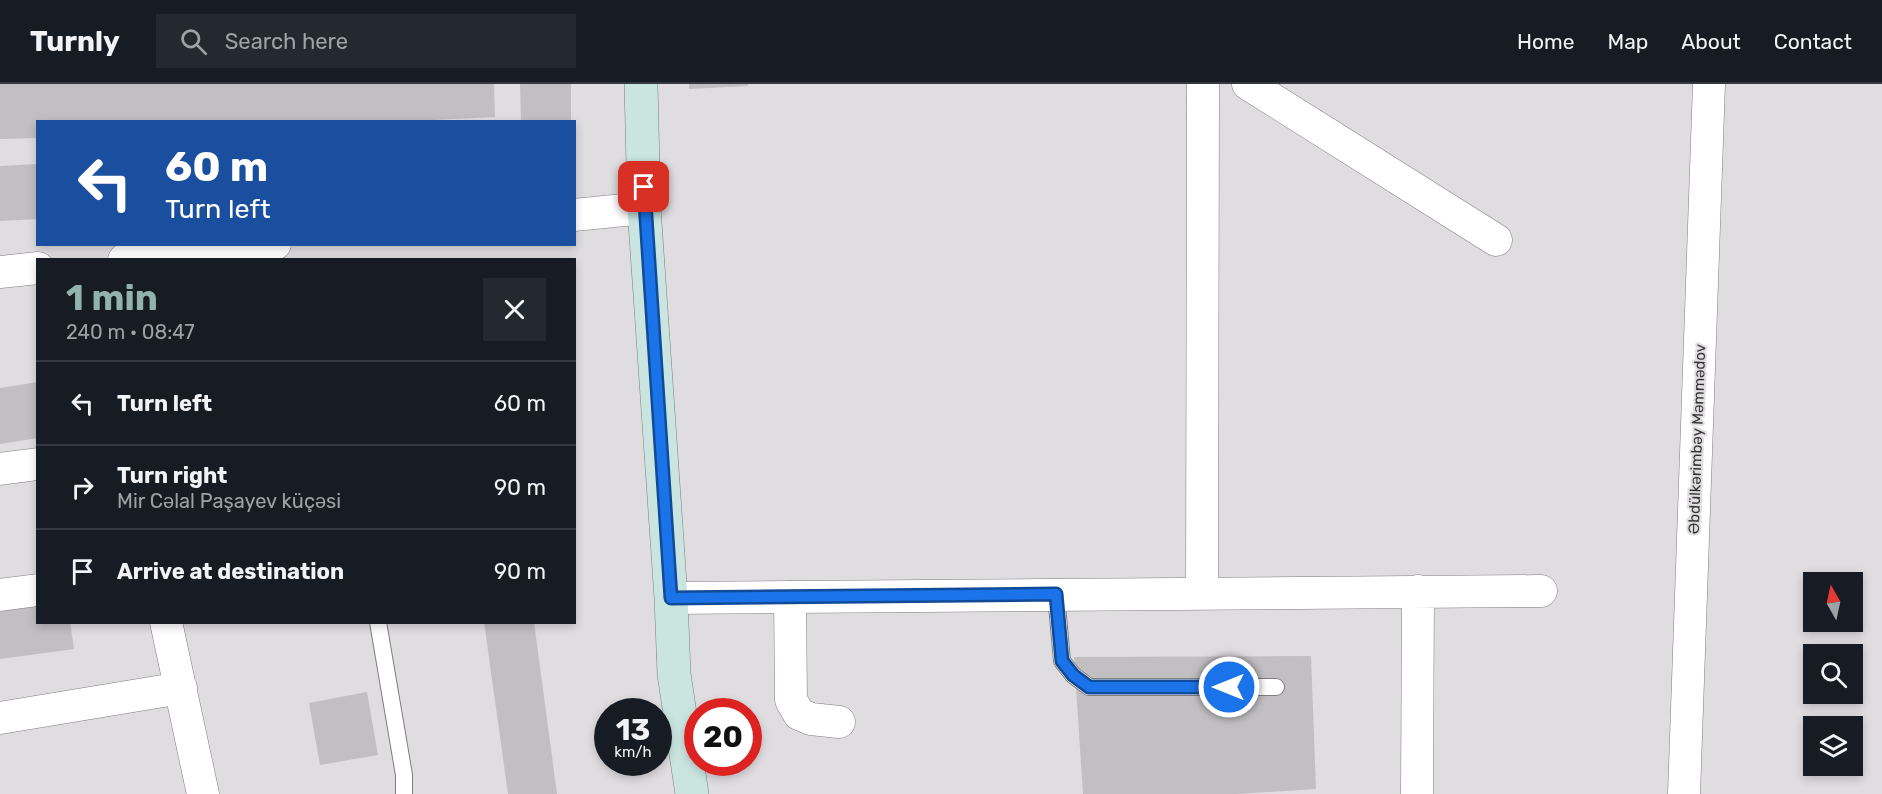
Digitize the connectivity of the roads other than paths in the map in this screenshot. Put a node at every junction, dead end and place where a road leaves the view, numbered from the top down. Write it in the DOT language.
graph roads {
  1 [pos="641,84"];
  2 [pos="1203,84"];
  3 [pos="1248,84"];
  4 [pos="1709,84"];
  5 [pos="644,208"];
  6 [pos="576,215"];
  7 [pos="1496,240"];
  8 [pos="256,246"];
  9 [pos="143,258"];
  10 [pos="36,268"];
  11 [pos="0,272"];
  12 [pos="36,465"];
  13 [pos="0,469"];
  14 [pos="36,590"];
  15 [pos="1418,591"];
  16 [pos="1541,591"];
  17 [pos="1202,593"];
  18 [pos="1056,594"];
  19 [pos="0,595"];
  20 [pos="790,597"];
  21 [pos="671,598"];
  22 [pos="166,624"];
  23 [pos="378,624"];
  24 [pos="1276,687"];
  25 [pos="181,688"];
  26 [pos="0,718"];
  27 [pos="839,722"];
  28 [pos="203,794"];
  29 [pos="404,794"];
  30 [pos="692,794"];
  31 [pos="1417,794"];
  32 [pos="1684,794"];
  1 -- 5 [label="street"];
  2 -- 17 [label="street"];
  3 -- 7 [label="street"];
  4 -- 32 [label="street, Əbdülkərimbəy Məmmədov"];
  5 -- 6 [label="street"];
  5 -- 21 [label="street"];
  8 -- 9 [label="street"];
  10 -- 11 [label="street"];
  12 -- 13 [label="street"];
  14 -- 19 [label="street"];
  15 -- 16 [label="street"];
  15 -- 17 [label="street"];
  15 -- 31 [label="street"];
  17 -- 18 [label="street"];
  18 -- 20 [label="street"];
  18 -- 24 [label="lane"];
  20 -- 21 [label="street"];
  20 -- 27 [label="street"];
  21 -- 30 [label="street"];
  22 -- 25 [label="street"];
  23 -- 29 [label="lane"];
  25 -- 26 [label="street"];
  25 -- 28 [label="street"];
}
